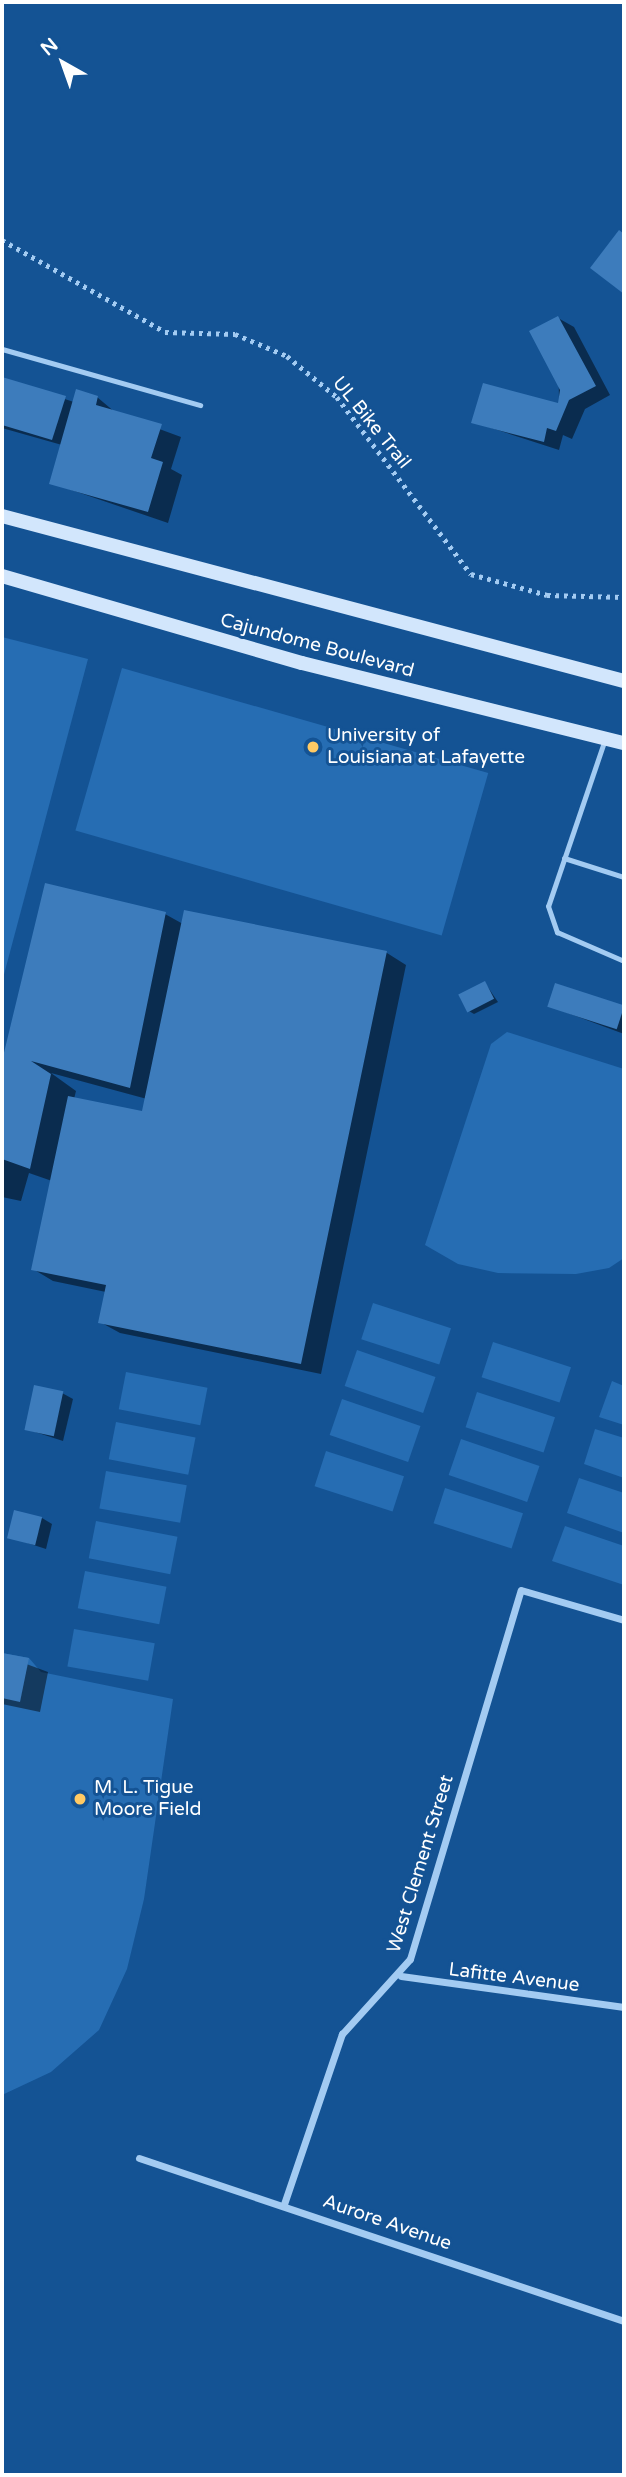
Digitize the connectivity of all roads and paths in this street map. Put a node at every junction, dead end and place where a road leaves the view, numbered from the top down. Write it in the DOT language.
graph roads {
  1 [pos="2,240"];
  2 [pos="2,349"];
  3 [pos="200,405"];
  4 [pos="2,516"];
  5 [pos="2,576"];
  6 [pos="624,597"];
  7 [pos="624,681"];
  8 [pos="605,739"];
  9 [pos="624,743"];
  10 [pos="564,858"];
  11 [pos="624,877"];
  12 [pos="624,961"];
  13 [pos="624,1620"];
  14 [pos="401,1976"];
  15 [pos="624,2007"];
  16 [pos="139,2158"];
  17 [pos="284,2204"];
  18 [pos="624,2320"];
  1 -- 6 [label="path, UL Bike Trail"];
  2 -- 3 [label="lane"];
  4 -- 7 [label="street"];
  5 -- 8 [label="street, Cajundome Boulevard"];
  8 -- 9 [label="street, Cajundome Boulevard"];
  8 -- 10 [label="lane"];
  10 -- 11 [label="lane"];
  10 -- 12 [label="lane"];
  13 -- 14 [label="street, West Clement Street"];
  14 -- 15 [label="street, Lafitte Avenue"];
  14 -- 17 [label="street, West Clement Street"];
  16 -- 17 [label="street, Aurore Avenue"];
  17 -- 18 [label="street, Aurore Avenue"];
}
